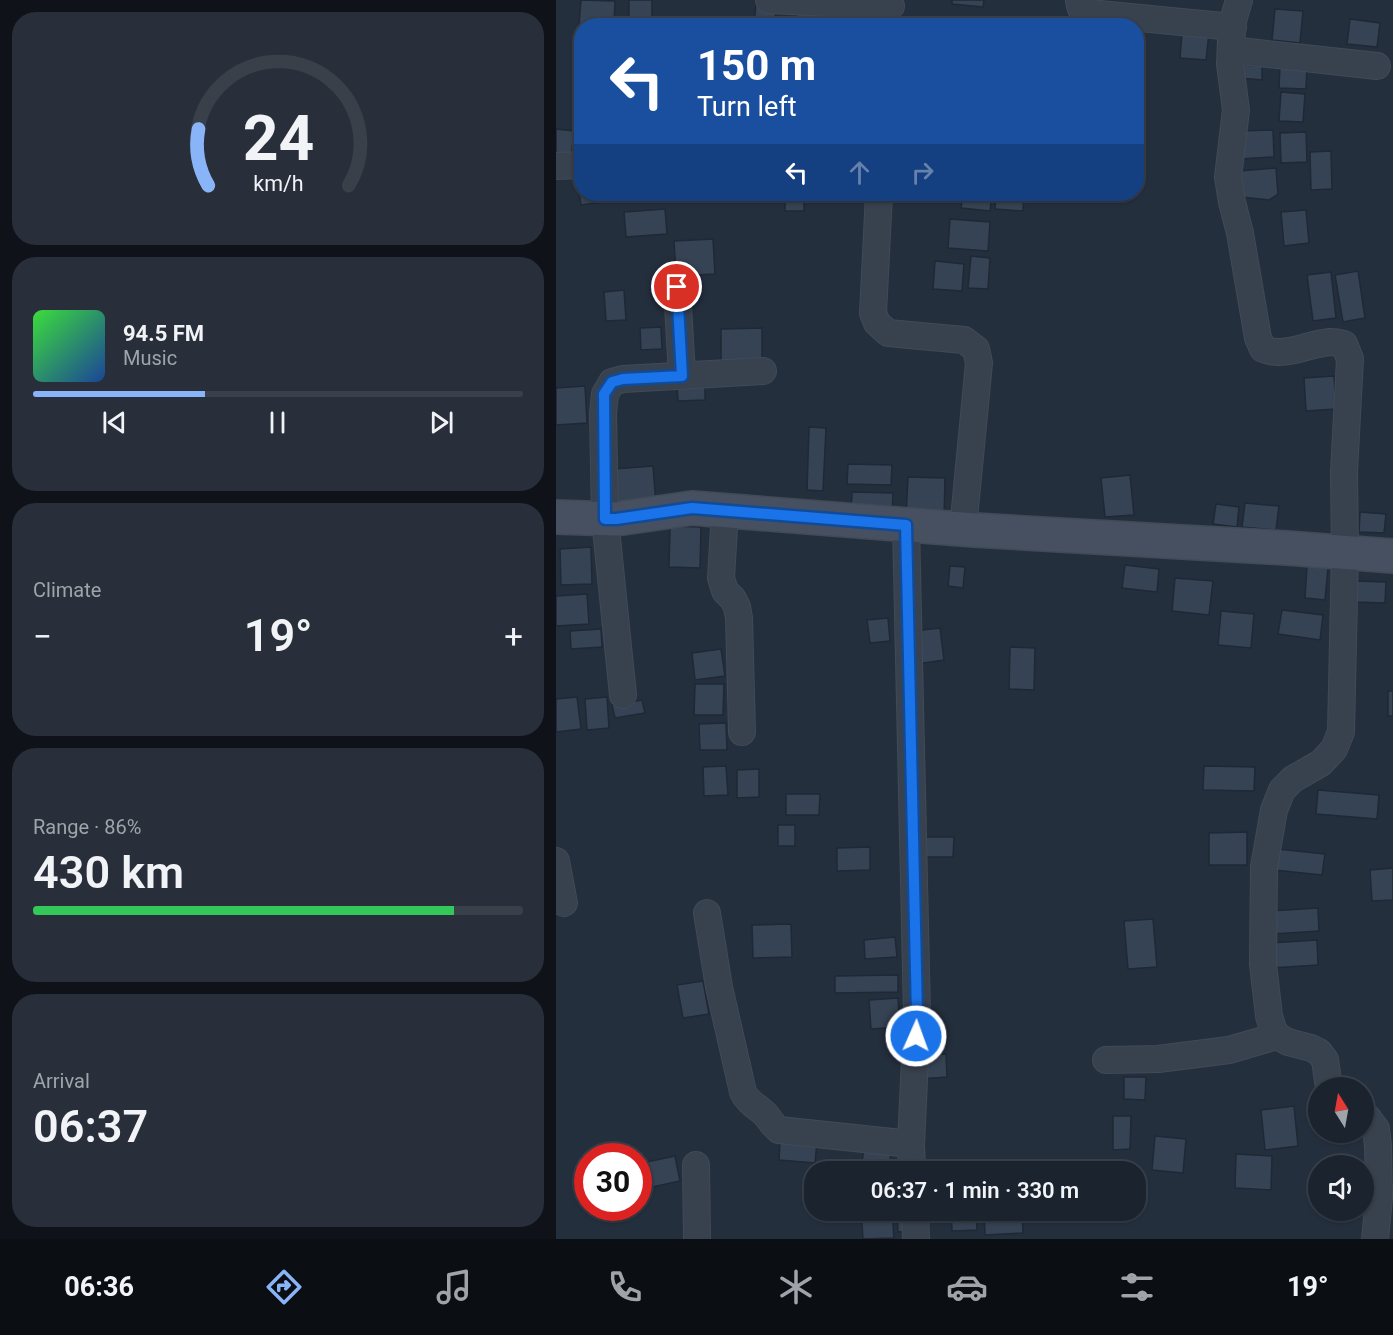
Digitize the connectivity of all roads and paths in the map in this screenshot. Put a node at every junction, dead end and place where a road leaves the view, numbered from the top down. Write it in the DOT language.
graph roads {
  1 [pos="769,0"];
  2 [pos="1080,0"];
  3 [pos="1239,0"];
  4 [pos="891,10"];
  5 [pos="1116,18"];
  6 [pos="1144,23"];
  7 [pos="1232,39"];
  8 [pos="1377,66"];
  9 [pos="574,165"];
  10 [pos="556,166"];
  11 [pos="878,201"];
  12 [pos="677,287"];
  13 [pos="763,371"];
  14 [pos="682,376"];
  15 [pos="725,511"];
  16 [pos="556,517"];
  17 [pos="605,519"];
  18 [pos="906,525"];
  19 [pos="963,529"];
  20 [pos="1345,552"];
  21 [pos="1393,556"];
  22 [pos="622,695"];
  23 [pos="742,732"];
  24 [pos="556,861"];
  25 [pos="564,903"];
  26 [pos="707,914"];
  27 [pos="1278,1036"];
  28 [pos="1106,1060"];
  29 [pos="1327,1077"];
  30 [pos="1374,1127"];
  31 [pos="911,1144"];
  32 [pos="912,1161"];
  33 [pos="696,1165"];
  34 [pos="1386,1198"];
  35 [pos="915,1221"];
  36 [pos="697,1239"];
  37 [pos="916,1239"];
  38 [pos="1375,1239"];
  1 -- 4 [label="street"];
  2 -- 5 [label="street"];
  3 -- 7 [label="street"];
  6 -- 7 [label="street"];
  7 -- 8 [label="street"];
  7 -- 20 [label="street"];
  9 -- 10 [label="street"];
  11 -- 19 [label="street"];
  12 -- 14 [label="street"];
  13 -- 14 [label="street"];
  14 -- 17 [label="street"];
  15 -- 17 [label="street"];
  15 -- 18 [label="street"];
  15 -- 23 [label="street"];
  16 -- 17 [label="street"];
  17 -- 22 [label="street"];
  18 -- 19 [label="street"];
  18 -- 31 [label="street"];
  19 -- 20 [label="street"];
  20 -- 21 [label="street"];
  20 -- 27 [label="street"];
  24 -- 25 [label="street"];
  26 -- 31 [label="street"];
  27 -- 28 [label="street"];
  27 -- 29 [label="street"];
  30 -- 34 [label="street"];
  31 -- 32 [label="street"];
  33 -- 36 [label="street"];
  34 -- 38 [label="street"];
  35 -- 37 [label="street"];
}
